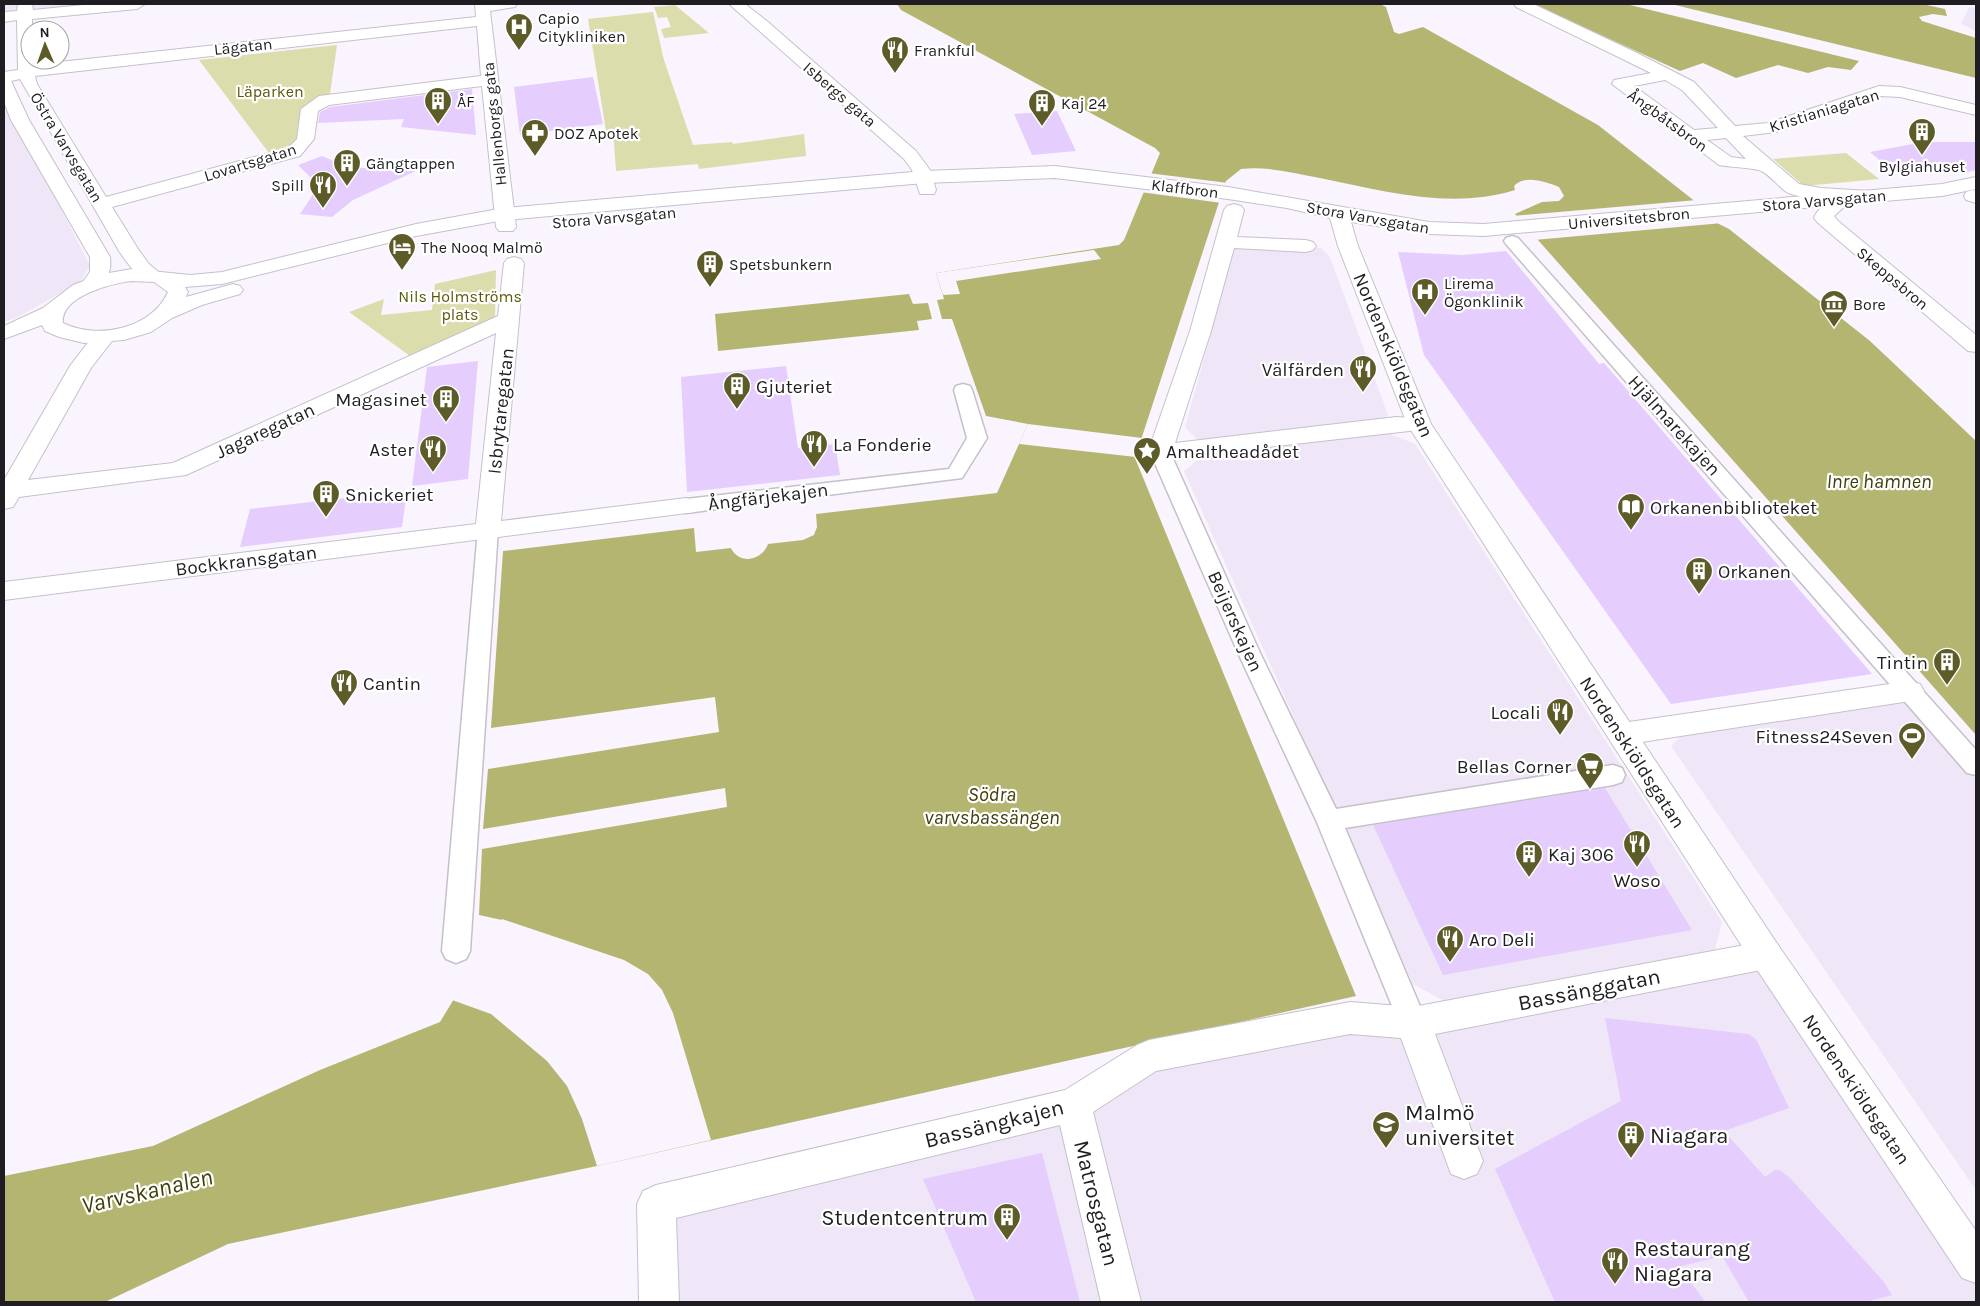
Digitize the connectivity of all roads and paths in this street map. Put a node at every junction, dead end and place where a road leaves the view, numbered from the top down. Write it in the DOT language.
graph roads {
  1 [pos="137,4"];
  2 [pos="510,4"];
  3 [pos="761,4"];
  4 [pos="1521,4"];
  5 [pos="739,6"];
  6 [pos="25,9"];
  7 [pos="482,11"];
  8 [pos="4,17"];
  9 [pos="25,72"];
  10 [pos="1667,75"];
  11 [pos="4,77"];
  12 [pos="489,80"];
  13 [pos="4,82"];
  14 [pos="1976,110"];
  15 [pos="1730,133"];
  16 [pos="1690,136"];
  17 [pos="1763,165"];
  18 [pos="1141,182"];
  19 [pos="925,184"];
  20 [pos="1975,193"];
  21 [pos="1870,196"];
  22 [pos="1231,201"];
  23 [pos="100,205"];
  24 [pos="1749,207"];
  25 [pos="1834,207"];
  26 [pos="1339,214"];
  27 [pos="505,221"];
  28 [pos="1513,232"];
  29 [pos="1227,242"];
  30 [pos="1306,246"];
  31 [pos="514,263"];
  32 [pos="160,278"];
  33 [pos="92,284"];
  34 [pos="56,308"];
  35 [pos="166,313"];
  36 [pos="508,319"];
  37 [pos="4,333"];
  38 [pos="68,334"];
  39 [pos="104,337"];
  40 [pos="1976,346"];
  41 [pos="4,347"];
  42 [pos="962,390"];
  43 [pos="1419,424"];
  44 [pos="1160,452"];
  45 [pos="6,495"];
  46 [pos="686,506"];
  47 [pos="488,529"];
  48 [pos="4,591"];
  49 [pos="1910,691"];
  50 [pos="1622,734"];
  51 [pos="1976,766"];
  52 [pos="1613,776"];
  53 [pos="1329,820"];
  54 [pos="456,951"];
  55 [pos="1766,955"];
  56 [pos="1413,1023"];
  57 [pos="1073,1104"];
  58 [pos="1464,1162"];
  59 [pos="1976,1264"];
  60 [pos="659,1302"];
  61 [pos="1121,1302"];
  1 -- 6 [label="street"];
  2 -- 7 [label="street, Lägatan"];
  3 -- 5 [label="street"];
  4 -- 10 [label="street, Ångbåtsbron"];
  5 -- 19 [label="street, Isbergs gata"];
  6 -- 8 [label="street"];
  6 -- 9 [label="street, Östra Varvsgatan"];
  7 -- 9 [label="street, Lägatan"];
  7 -- 12 [label="street, Hallenborgs gata"];
  9 -- 11 [label="street, Lägatan"];
  9 -- 23 [label="street, Östra Varvsgatan"];
  10 -- 15 [label="street, Ångbåtsbron"];
  10 -- 16 [label="street, Ångbåtsbron"];
  12 -- 23 [label="street, Lovartsgatan"];
  12 -- 27 [label="street, Hallenborgs gata"];
  13 -- 33 [label="street, Östra Varvsgatan"];
  14 -- 15 [label="street, Kristianiagatan"];
  15 -- 16 [label="street, Kristianiagatan"];
  15 -- 17 [label="street, Ångbåtsbron"];
  16 -- 17 [label="street, Ångbåtsbron"];
  17 -- 21 [label="street, Ångbåtsbron"];
  18 -- 19 [label="street, Stora Varvsgatan"];
  18 -- 22 [label="street, Klaffbron"];
  19 -- 27 [label="street, Stora Varvsgatan"];
  20 -- 21 [label="street, Stora Varvsgatan"];
  20 -- 25 [label="street, Stora Varvsgatan"];
  21 -- 24 [label="street, Stora Varvsgatan"];
  22 -- 26 [label="street, Stora Varvsgatan"];
  22 -- 29 [label="street"];
  23 -- 32 [label="street, Östra Varvsgatan"];
  24 -- 25 [label="street, Stora Varvsgatan"];
  24 -- 28 [label="street, Universitetsbron"];
  25 -- 40 [label="street, Skeppsbron"];
  26 -- 28 [label="street, Stora Varvsgatan"];
  26 -- 43 [label="street, Nordenskiöldsgatan"];
  27 -- 32 [label="street, Stora Varvsgatan"];
  27 -- 35 [label="street, Stora Varvsgatan"];
  28 -- 49 [label="street, Hjälmarekajen"];
  29 -- 30 [label="street"];
  29 -- 44 [label="street"];
  31 -- 36 [label="street, Isbrytaregatan"];
  32 -- 33 [label="street, Stora Varvsgatan"];
  32 -- 35 [label="street"];
  33 -- 34 [label="street, Stora Varvsgatan"];
  34 -- 37 [label="street, Stora Varvsgatan"];
  34 -- 38 [label="street"];
  35 -- 39 [label="street, Stora Varvsgatan"];
  36 -- 45 [label="street, Jagaregatan"];
  36 -- 47 [label="street, Isbrytaregatan"];
  38 -- 39 [label="street, Stora Varvsgatan"];
  38 -- 41 [label="street, Stora Varvsgatan"];
  39 -- 45 [label="street"];
  42 -- 46 [label="street, Ångfärjekajen"];
  43 -- 44 [label="street"];
  43 -- 50 [label="street, Nordenskiöldsgatan"];
  44 -- 53 [label="street, Beijerskajen"];
  46 -- 47 [label="street, Ångfärjekajen"];
  47 -- 48 [label="street, Bockkransgatan"];
  47 -- 54 [label="street"];
  49 -- 50 [label="street"];
  49 -- 51 [label="street, Hjälmarekajen"];
  50 -- 55 [label="street, Nordenskiöldsgatan"];
  52 -- 53 [label="street"];
  53 -- 56 [label="street, Beijerskajen"];
  55 -- 56 [label="street, Bassänggatan"];
  55 -- 59 [label="street, Nordenskiöldsgatan"];
  56 -- 57 [label="street, Bassängkajen"];
  56 -- 58 [label="street"];
  57 -- 60 [label="street, Bassängkajen"];
  57 -- 61 [label="street, Matrosgatan"];
}
